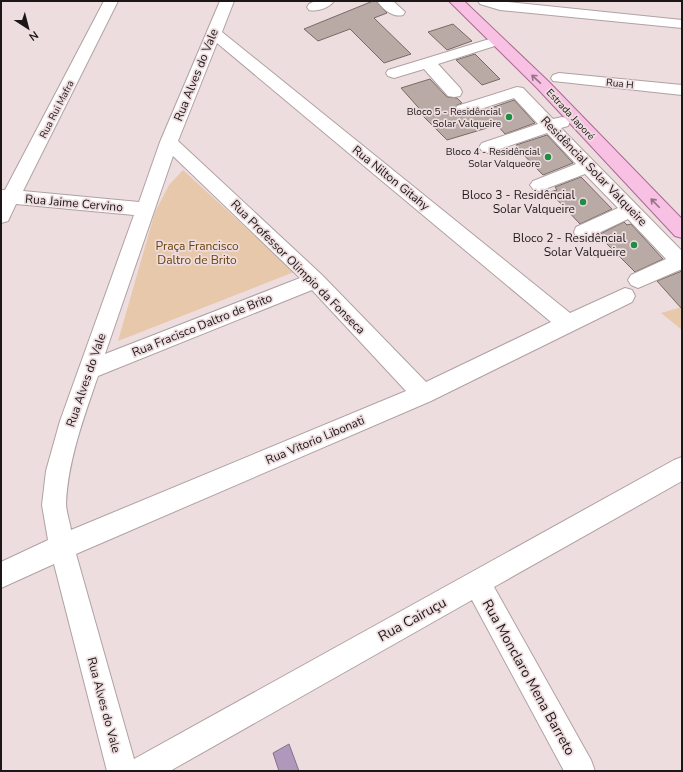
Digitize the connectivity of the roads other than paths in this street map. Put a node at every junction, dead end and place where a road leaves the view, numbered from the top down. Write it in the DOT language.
graph roads {
  1 [pos="110,1"];
  2 [pos="227,1"];
  3 [pos="327,1"];
  4 [pos="384,1"];
  5 [pos="456,1"];
  6 [pos="485,1"];
  7 [pos="314,7"];
  8 [pos="398,12"];
  9 [pos="682,24"];
  10 [pos="214,33"];
  11 [pos="496,41"];
  12 [pos="427,62"];
  13 [pos="394,73"];
  14 [pos="559,78"];
  15 [pos="682,90"];
  16 [pos="454,92"];
  17 [pos="463,110"];
  18 [pos="574,118"];
  19 [pos="550,126"];
  20 [pos="169,142"];
  21 [pos="488,147"];
  22 [pos="588,166"];
  23 [pos="539,185"];
  24 [pos="6,196"];
  25 [pos="146,209"];
  26 [pos="631,210"];
  27 [pos="1,216"];
  28 [pos="682,231"];
  29 [pos="583,232"];
  30 [pos="315,280"];
  31 [pos="632,288"];
  32 [pos="568,324"];
  33 [pos="89,370"];
  34 [pos="423,394"];
  35 [pos="682,468"];
  36 [pos="62,547"];
  37 [pos="1,575"];
  38 [pos="476,583"];
  39 [pos="122,771"];
  40 [pos="141,771"];
  41 [pos="580,771"];
  1 -- 24 [label="street, Rua Rui Mafra"];
  2 -- 10 [label="street, Rua Alves do Vale"];
  3 -- 7 [label="street"];
  4 -- 8 [label="street"];
  5 -- 11 [label="main road, Estrada Japoré"];
  6 -- 9 [label="street"];
  10 -- 20 [label="street, Rua Alves do Vale"];
  10 -- 32 [label="street, Rua Nilton Gitahy"];
  11 -- 12 [label="street"];
  18 -- 11 [label="main road, Estrada Japoré, one-way"];
  12 -- 13 [label="street"];
  12 -- 16 [label="street"];
  14 -- 15 [label="street, Rua H"];
  17 -- 19 [label="street, Residêncial Solar Valqueire"];
  18 -- 19 [label="street"];
  28 -- 18 [label="main road, Estrada Japoré, one-way"];
  19 -- 21 [label="street"];
  19 -- 22 [label="street, Residêncial Solar Valqueire"];
  20 -- 25 [label="street, Rua Alves do Vale"];
  20 -- 30 [label="street, Rua Professor Olimpio da Fonseca"];
  22 -- 23 [label="street"];
  22 -- 26 [label="street, Residêncial Solar Valqueire"];
  24 -- 25 [label="street, Rua Jaime Cervino"];
  24 -- 27 [label="street, Rua Rui Mafra"];
  25 -- 33 [label="street, Rua Alves do Vale"];
  26 -- 29 [label="street"];
  26 -- 31 [label="street, Residêncial Solar Valqueire"];
  30 -- 33 [label="street, Rua Fracisco Daltro de Brito"];
  30 -- 34 [label="street, Rua Professor Olimpio da Fonseca"];
  31 -- 32 [label="street, Rua Vitorio Libonati"];
  32 -- 34 [label="street, Rua Vitorio Libonati"];
  33 -- 36 [label="street, Rua Alves do Vale"];
  34 -- 36 [label="street, Rua Vitorio Libonati"];
  35 -- 38 [label="street, Rua Cairuçu"];
  36 -- 37 [label="street, Rua Vitorio Libonati"];
  36 -- 39 [label="street, Rua Alves do Vale"];
  38 -- 40 [label="street, Rua Cairuçu"];
  38 -- 41 [label="street, Rua Monclaro Mena Barreto"];
}
